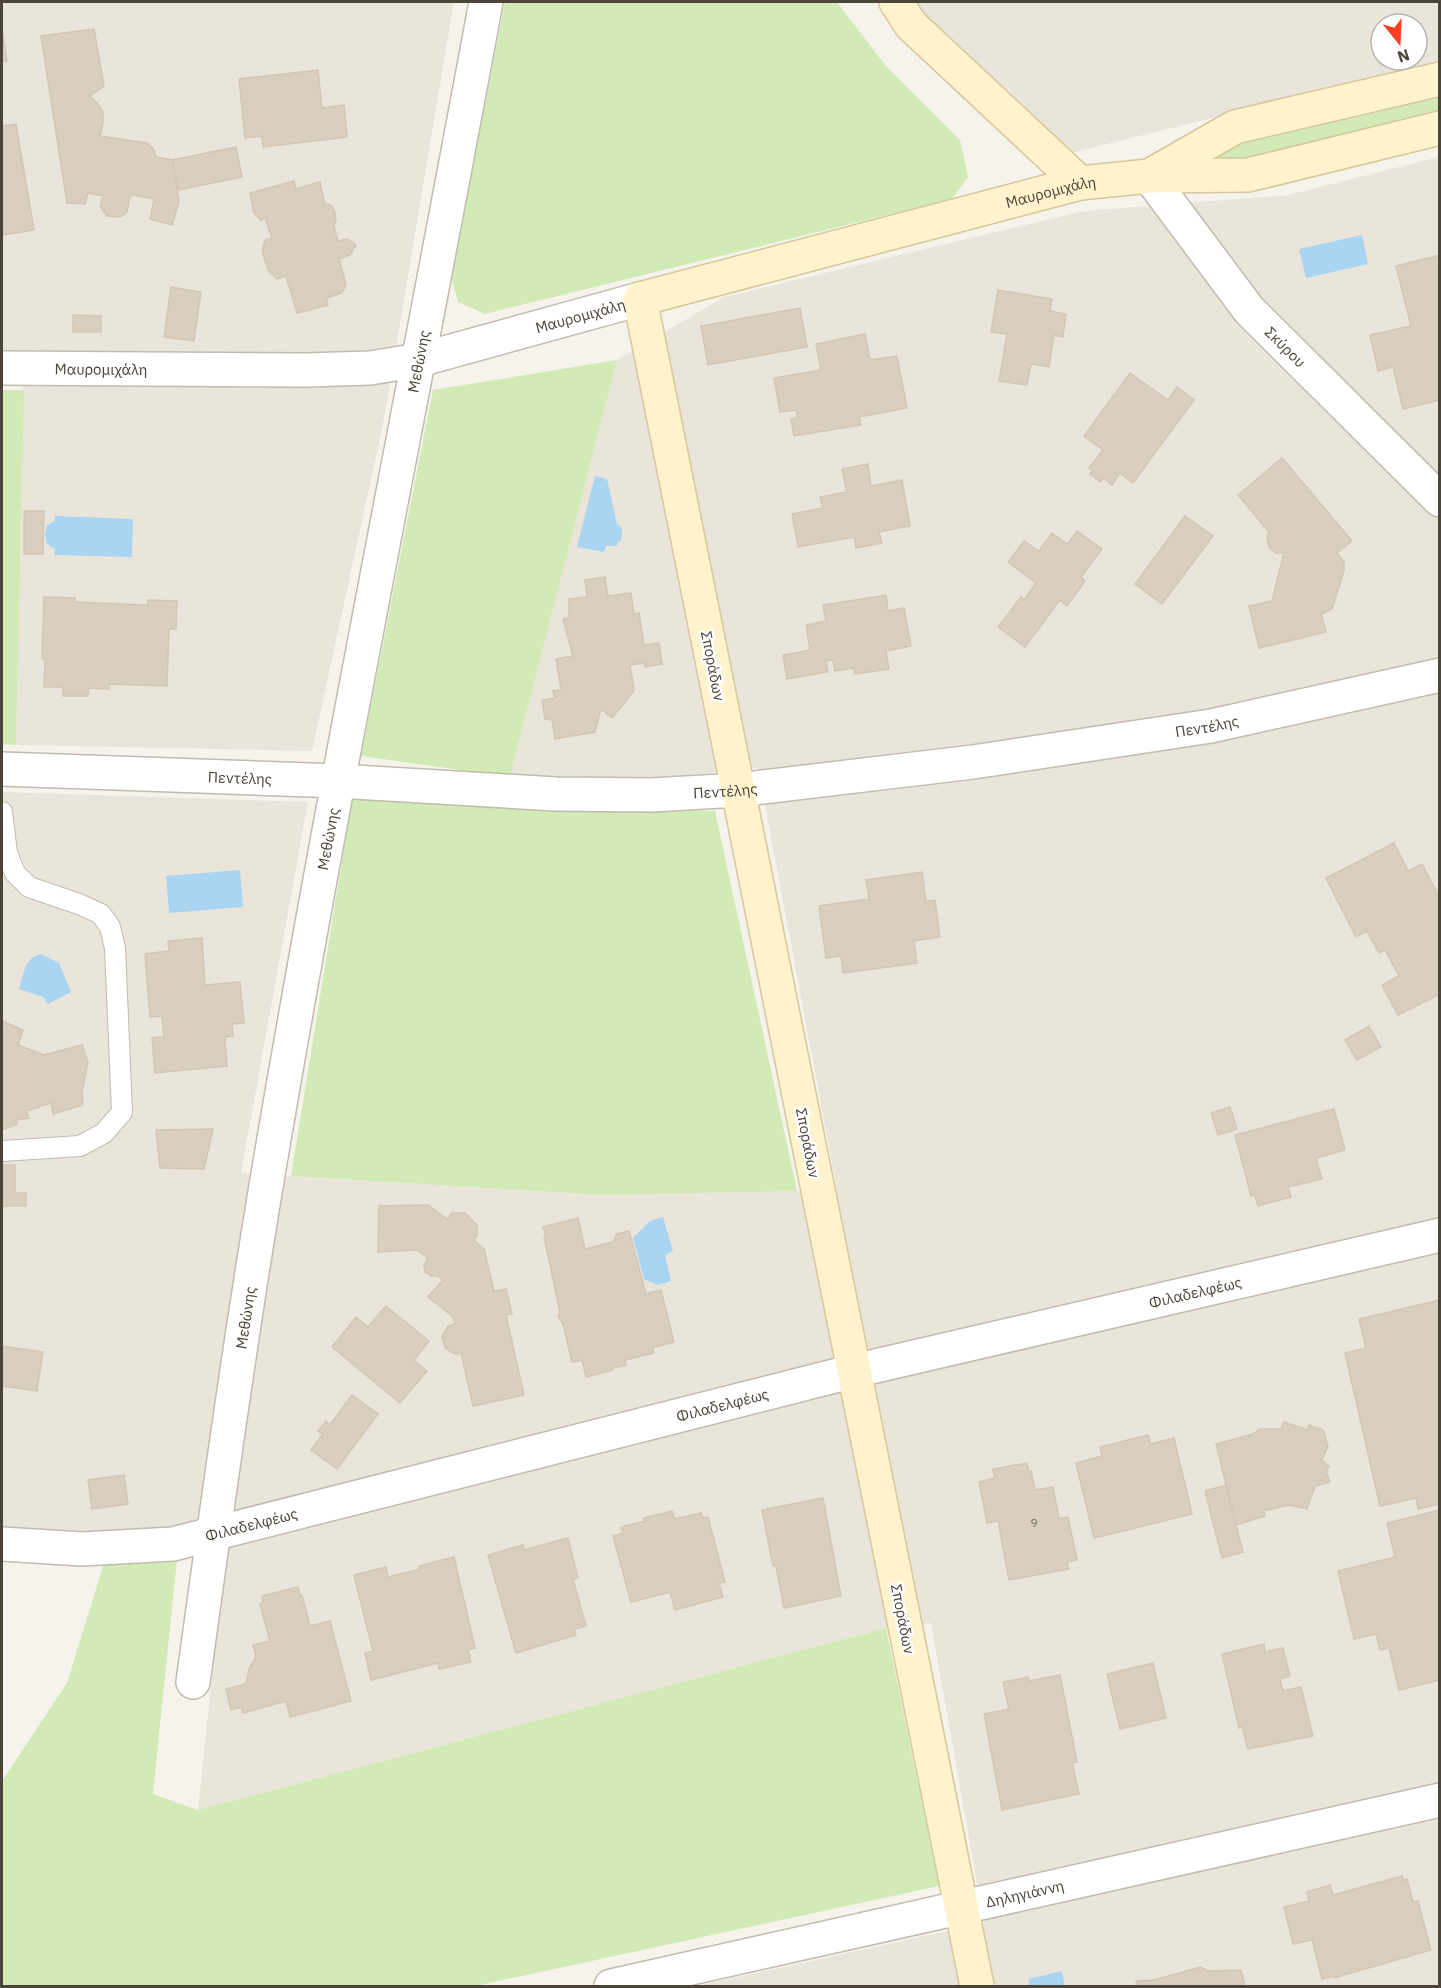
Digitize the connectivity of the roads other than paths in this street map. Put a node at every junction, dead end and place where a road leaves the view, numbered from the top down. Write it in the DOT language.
graph roads {
  1 [pos="486,2"];
  2 [pos="896,2"];
  3 [pos="1440,79"];
  4 [pos="1440,128"];
  5 [pos="1149,176"];
  6 [pos="1080,183"];
  7 [pos="640,299"];
  8 [pos="419,360"];
  9 [pos="2,368"];
  10 [pos="1440,500"];
  11 [pos="1440,675"];
  12 [pos="2,768"];
  13 [pos="338,781"];
  14 [pos="738,790"];
  15 [pos="2,812"];
  16 [pos="2,1151"];
  17 [pos="1440,1235"];
  18 [pos="854,1371"];
  19 [pos="213,1534"];
  20 [pos="2,1544"];
  21 [pos="193,1682"];
  22 [pos="1440,1800"];
  23 [pos="961,1908"];
  24 [pos="611,1986"];
  25 [pos="977,1986"];
  1 -- 8 [label="street, Μεθώνης"];
  2 -- 6 [label="street"];
  3 -- 5 [label="street, Μαυρομιχάλη"];
  4 -- 5 [label="street, Μαυρομιχάλη"];
  5 -- 6 [label="street, Μαυρομιχάλη"];
  5 -- 10 [label="street, Σκύρου"];
  6 -- 7 [label="street, Μαυρομιχάλη"];
  7 -- 8 [label="street, Μαυρομιχάλη"];
  7 -- 14 [label="street, Σποράδων"];
  8 -- 9 [label="street, Μαυρομιχάλη"];
  8 -- 13 [label="street, Μεθώνης"];
  11 -- 14 [label="street, Πεντέλης"];
  12 -- 13 [label="street, Πεντέλης"];
  13 -- 14 [label="street, Πεντέλης"];
  13 -- 19 [label="street, Μεθώνης"];
  14 -- 18 [label="street, Σποράδων"];
  15 -- 16 [label="lane"];
  17 -- 18 [label="street, Φιλαδελφέως"];
  18 -- 19 [label="street, Φιλαδελφέως"];
  18 -- 23 [label="street, Σποράδων"];
  19 -- 20 [label="street, Φιλαδελφέως"];
  19 -- 21 [label="street, Μεθώνης"];
  22 -- 23 [label="street, Δηληγιάννη"];
  23 -- 24 [label="street, Δηληγιάννη"];
  23 -- 25 [label="street, Σποράδων"];
}
